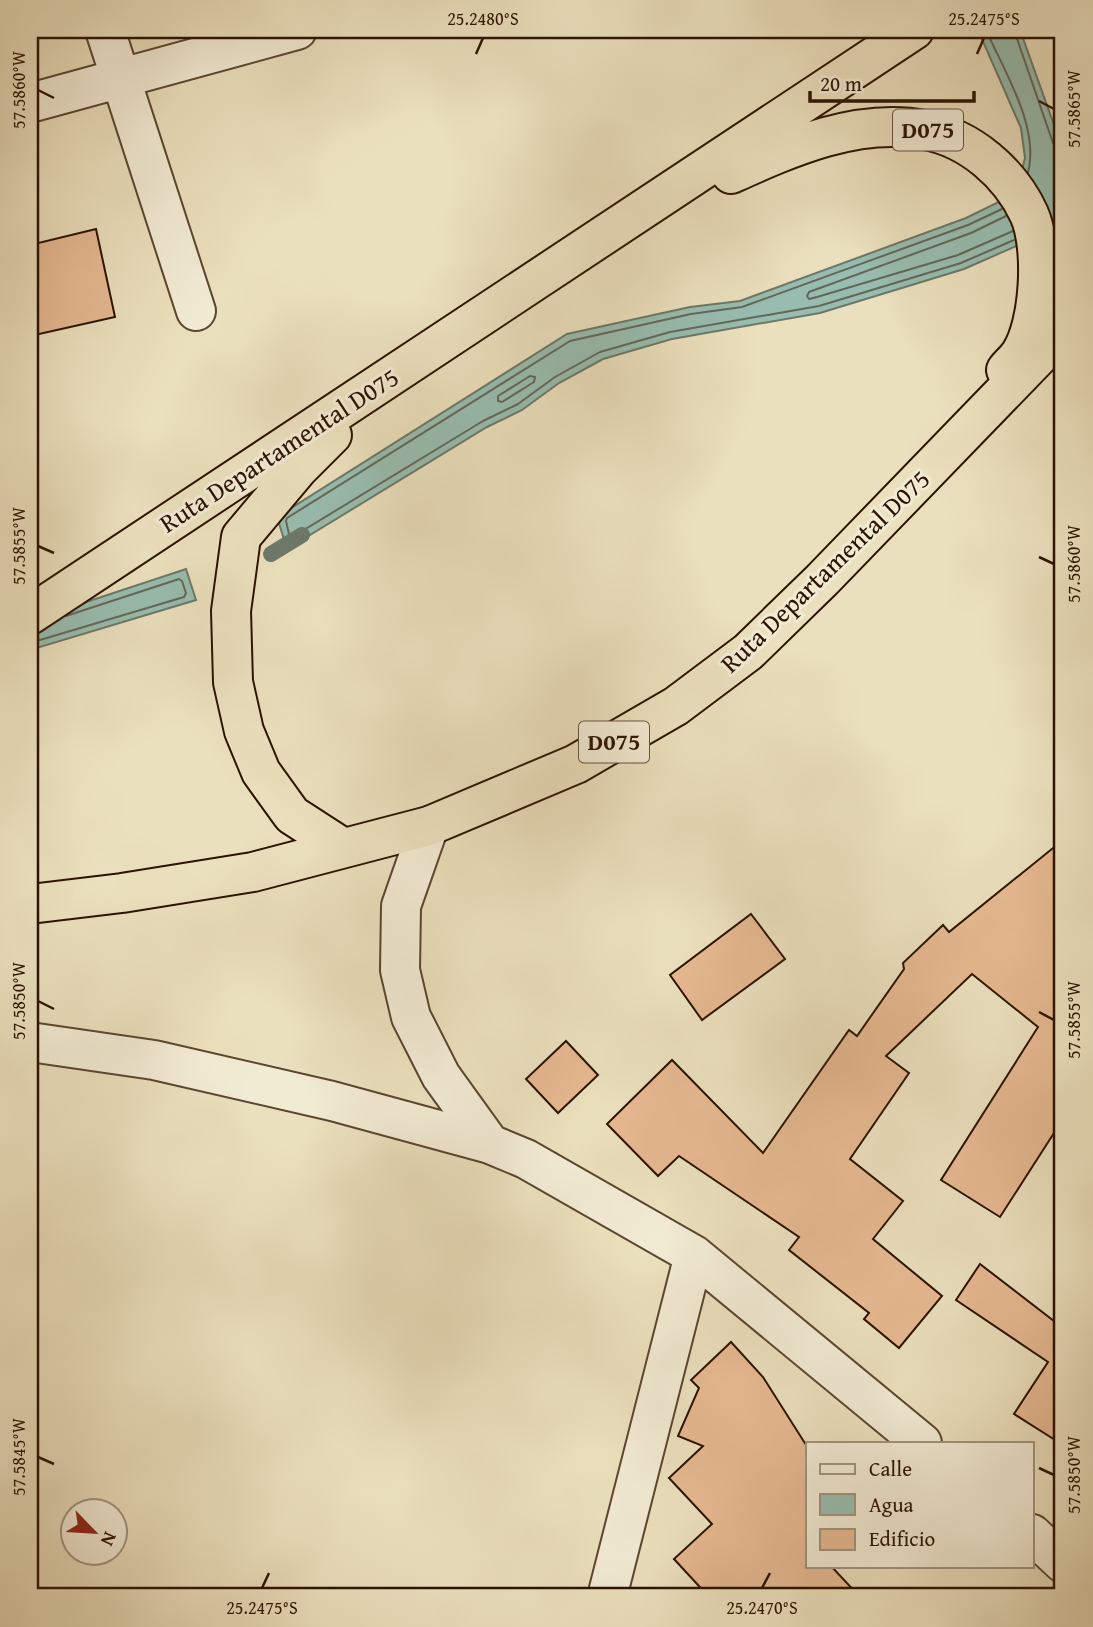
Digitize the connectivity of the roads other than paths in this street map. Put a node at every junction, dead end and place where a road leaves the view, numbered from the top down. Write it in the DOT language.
graph roads {
  1 [pos="106,30"];
  2 [pos="297,30"];
  3 [pos="914,30"];
  4 [pos="119,77"];
  5 [pos="30,103"];
  6 [pos="629,220"];
  7 [pos="196,311"];
  8 [pos="1063,331"];
  9 [pos="394,375"];
  10 [pos="822,580"];
  11 [pos="30,615"];
  12 [pos="429,826"];
  13 [pos="343,848"];
  14 [pos="30,904"];
  15 [pos="30,1042"];
  16 [pos="490,1144"];
  17 [pos="694,1255"];
  18 [pos="921,1442"];
  19 [pos="1034,1536"];
  20 [pos="1063,1563"];
  21 [pos="607,1597"];
  1 -- 4 [label="street"];
  2 -- 4 [label="street"];
  3 -- 6 [label="highway, Ruta Departamental D075"];
  4 -- 5 [label="street"];
  4 -- 7 [label="street"];
  6 -- 9 [label="highway, Ruta Departamental D075"];
  6 -- 10 [label="highway, D075"];
  8 -- 10 [label="highway, Ruta Departamental D075 / D075"];
  9 -- 11 [label="highway, Ruta Departamental D075"];
  9 -- 13 [label="highway"];
  10 -- 12 [label="highway, Ruta Departamental D075 / D075"];
  12 -- 13 [label="highway, Ruta Departamental D075 / D075"];
  12 -- 16 [label="street"];
  13 -- 14 [label="highway, Ruta Departamental D075 / D075"];
  15 -- 16 [label="street"];
  16 -- 17 [label="street"];
  17 -- 18 [label="street"];
  17 -- 21 [label="street"];
  19 -- 20 [label="street"];
}
